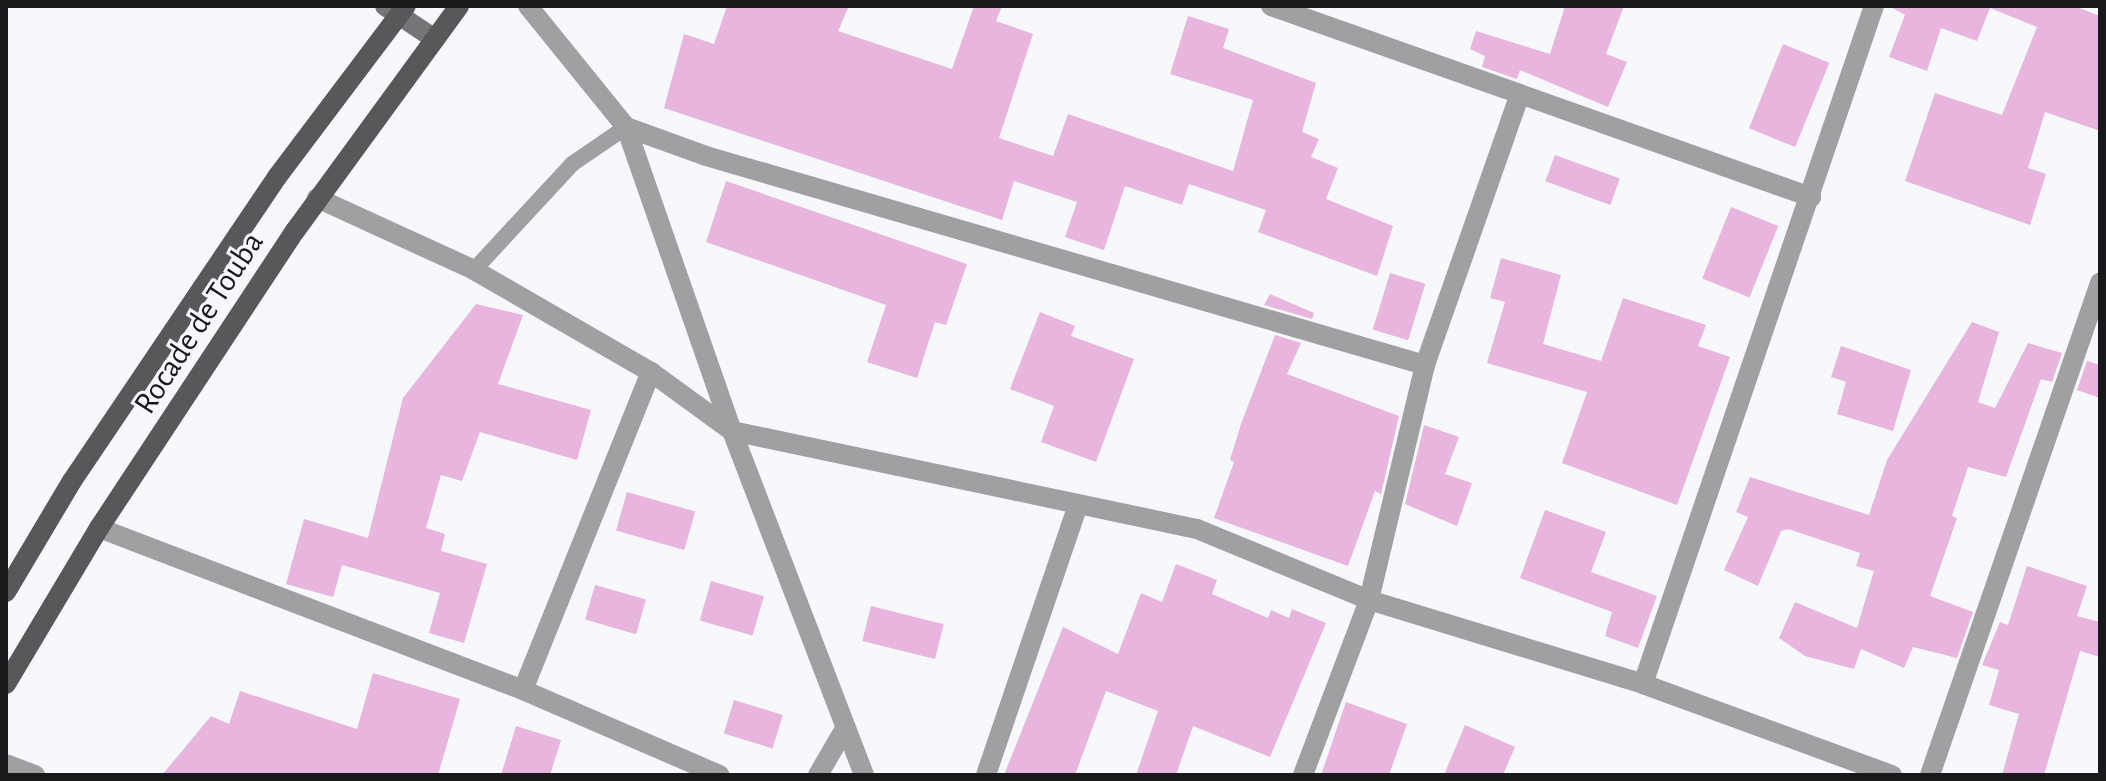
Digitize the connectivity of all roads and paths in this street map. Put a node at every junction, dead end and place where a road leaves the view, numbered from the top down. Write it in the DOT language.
graph roads {
  1 [pos="459,6"];
  2 [pos="528,6"];
  3 [pos="1271,6"];
  4 [pos="1874,6"];
  5 [pos="397,9"];
  6 [pos="435,39"];
  7 [pos="1519,96"];
  8 [pos="626,127"];
  9 [pos="1811,197"];
  10 [pos="317,198"];
  11 [pos="474,270"];
  12 [pos="2100,283"];
  13 [pos="1425,365"];
  14 [pos="651,372"];
  15 [pos="732,431"];
  16 [pos="1078,504"];
  17 [pos="99,528"];
  18 [pos="12,568"];
  19 [pos="6,592"];
  20 [pos="1369,600"];
  21 [pos="6,684"];
  22 [pos="1643,684"];
  23 [pos="523,690"];
  24 [pos="843,732"];
  25 [pos="6,764"];
  26 [pos="35,775"];
  27 [pos="719,775"];
  28 [pos="818,775"];
  29 [pos="864,775"];
  30 [pos="986,775"];
  31 [pos="1303,775"];
  32 [pos="1892,775"];
  33 [pos="1930,775"];
  1 -- 6 [label="main road, Rocade de Touba"];
  2 -- 8 [label="street"];
  3 -- 7 [label="street"];
  4 -- 9 [label="street"];
  5 -- 6 [label="street"];
  5 -- 18 [label="main road, Rocade de Touba"];
  6 -- 10 [label="main road, Rocade de Touba"];
  7 -- 9 [label="street"];
  7 -- 13 [label="street"];
  8 -- 11 [label="lane"];
  8 -- 13 [label="street"];
  8 -- 15 [label="street"];
  9 -- 22 [label="street"];
  10 -- 11 [label="street"];
  10 -- 17 [label="main road, Rocade de Touba"];
  11 -- 14 [label="street"];
  12 -- 33 [label="street"];
  13 -- 20 [label="street"];
  14 -- 15 [label="street"];
  14 -- 23 [label="street"];
  15 -- 16 [label="street"];
  15 -- 24 [label="street"];
  16 -- 20 [label="street"];
  16 -- 30 [label="street"];
  17 -- 21 [label="main road, Rocade de Touba"];
  17 -- 23 [label="street"];
  18 -- 19 [label="main road, Rocade de Touba"];
  20 -- 22 [label="street"];
  20 -- 31 [label="street"];
  22 -- 32 [label="street"];
  23 -- 27 [label="street"];
  24 -- 28 [label="street"];
  24 -- 29 [label="street"];
  25 -- 26 [label="street"];
}
